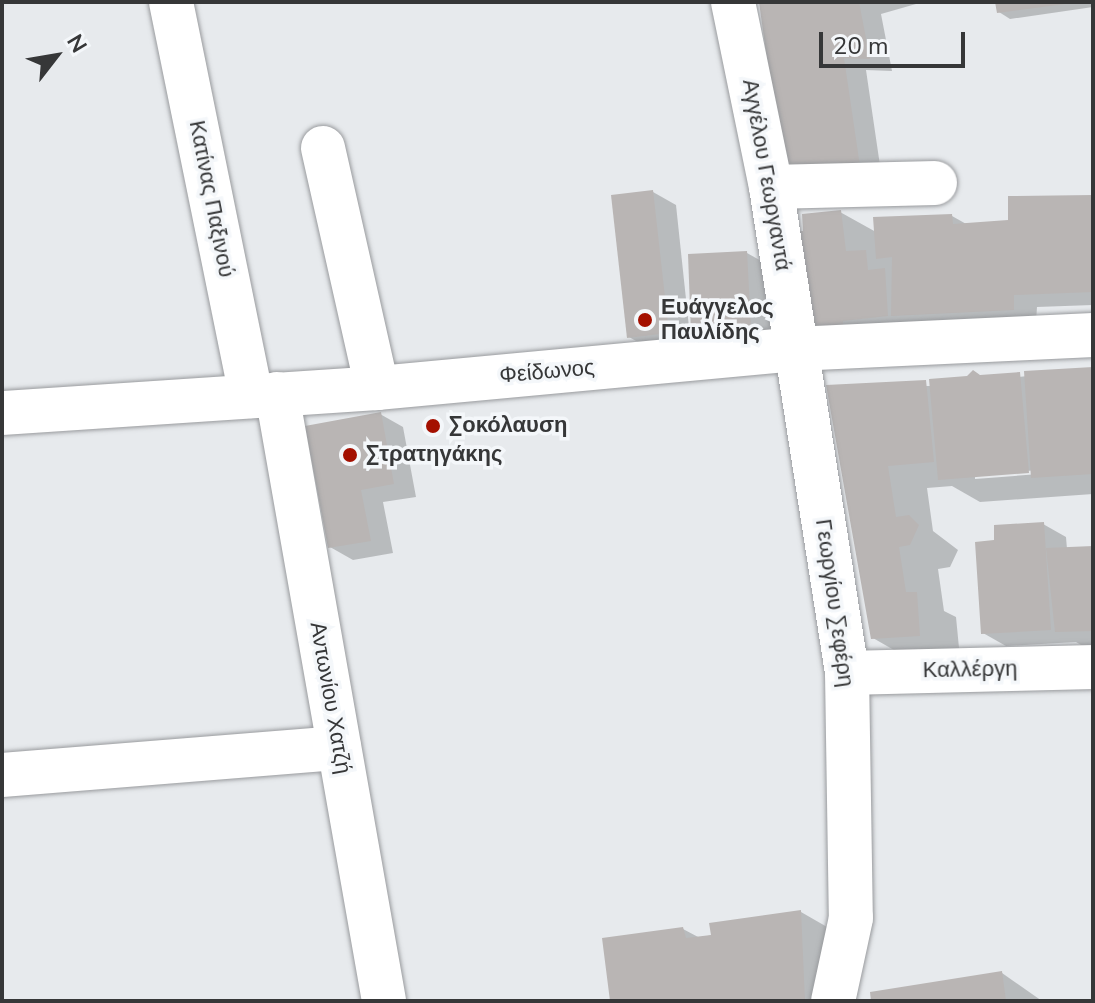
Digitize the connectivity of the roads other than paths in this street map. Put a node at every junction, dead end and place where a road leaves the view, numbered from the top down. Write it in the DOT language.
graph roads {
  1 [pos="171,2"];
  2 [pos="733,2"];
  3 [pos="323,148"];
  4 [pos="935,183"];
  5 [pos="771,187"];
  6 [pos="1093,335"];
  7 [pos="795,349"];
  8 [pos="377,388"];
  9 [pos="264,395"];
  10 [pos="2,413"];
  11 [pos="1093,667"];
  12 [pos="847,673"];
  13 [pos="339,748"];
  14 [pos="2,775"];
  15 [pos="384,1001"];
  16 [pos="833,1001"];
  1 -- 9 [label="street, Κατίνας Παξινού"];
  2 -- 5 [label="street, Αγγέλου Γεωργαντά"];
  3 -- 8 [label="street"];
  4 -- 5 [label="street"];
  5 -- 7 [label="street, Αγγέλου Γεωργαντά"];
  6 -- 7 [label="street, Φείδωνος"];
  7 -- 8 [label="street, Φείδωνος"];
  7 -- 12 [label="street, Γεωργίου Σεφέρη"];
  8 -- 9 [label="street, Φείδωνος"];
  9 -- 10 [label="street, Φείδωνος"];
  9 -- 13 [label="street, Αντωνίου Χατζή"];
  11 -- 12 [label="street, Καλλέργη"];
  12 -- 16 [label="street, Γεωργίου Σεφέρη"];
  13 -- 14 [label="street"];
  13 -- 15 [label="street, Αντωνίου Χατζή"];
}
